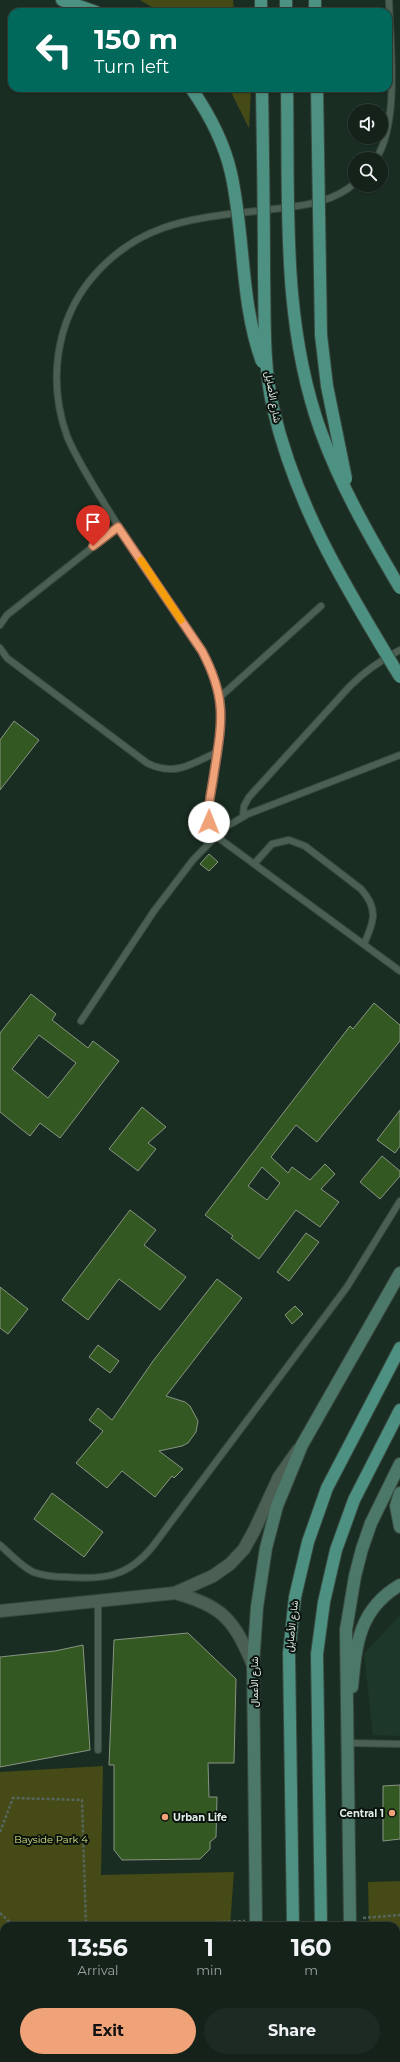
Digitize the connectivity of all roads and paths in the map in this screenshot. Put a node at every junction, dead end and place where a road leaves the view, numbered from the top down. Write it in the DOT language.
graph roads {
  1 [pos="62,0"];
  2 [pos="85,8"];
  3 [pos="193,92"];
  4 [pos="262,92"];
  5 [pos="287,92"];
  6 [pos="317,92"];
  7 [pos="391,92"];
  8 [pos="380,152"];
  9 [pos="348,189"];
  10 [pos="268,379"];
  11 [pos="350,500"];
  12 [pos="118,527"];
  13 [pos="400,588"];
  14 [pos="321,606"];
  15 [pos="0,625"];
  16 [pos="400,650"];
  17 [pos="1,651"];
  18 [pos="400,677"];
  19 [pos="220,697"];
  20 [pos="217,752"];
  21 [pos="400,755"];
  22 [pos="243,817"];
  23 [pos="216,834"];
  24 [pos="254,864"];
  25 [pos="364,944"];
  26 [pos="400,971"];
  27 [pos="81,1021"];
  28 [pos="400,1201"];
  29 [pos="400,1273"];
  30 [pos="400,1348"];
  31 [pos="400,1410"];
  32 [pos="302,1445"];
  33 [pos="400,1464"];
  34 [pos="400,1493"];
  35 [pos="400,1527"];
  36 [pos="0,1545"];
  37 [pos="400,1585"];
  38 [pos="175,1593"];
  39 [pos="98,1601"];
  40 [pos="0,1611"];
  41 [pos="253,1666"];
  42 [pos="347,1714"];
  43 [pos="348,1743"];
  44 [pos="400,1744"];
  45 [pos="98,1750"];
  46 [pos="0,1832"];
  47 [pos="0,1913"];
  48 [pos="400,1915"];
  49 [pos="369,1918"];
  50 [pos="231,1921"];
  51 [pos="10,1922"];
  52 [pos="86,1922"];
  53 [pos="207,1922"];
  54 [pos="256,1922"];
  55 [pos="294,1922"];
  56 [pos="321,1922"];
  57 [pos="350,1922"];
  1 -- 2 [label="main road"];
  3 -- 10 [label="main road, bridge"];
  4 -- 10 [label="main road, شارع الأصايل, bridge"];
  5 -- 11 [label="main road, bridge"];
  6 -- 11 [label="main road, bridge"];
  7 -- 8 [label="lane"];
  9 -- 12 [label="lane"];
  10 -- 18 [label="main road, شارع الأصايل, bridge"];
  11 -- 13 [label="main road, bridge"];
  12 -- 15 [label="lane"];
  12 -- 19 [label="lane"];
  14 -- 19 [label="lane"];
  16 -- 22 [label="lane"];
  17 -- 20 [label="lane"];
  19 -- 20 [label="lane"];
  20 -- 23 [label="lane"];
  21 -- 22 [label="lane"];
  22 -- 23 [label="lane"];
  23 -- 24 [label="lane"];
  23 -- 27 [label="lane"];
  24 -- 25 [label="lane"];
  24 -- 25 [label="lane"];
  25 -- 26 [label="lane"];
  28 -- 36 [label="lane"];
  29 -- 32 [label="street, شارع الأعمال"];
  30 -- 55 [label="main road, شارع الأصايل"];
  31 -- 56 [label="main road"];
  32 -- 38 [label="street"];
  32 -- 41 [label="street, شارع الأعمال"];
  33 -- 42 [label="street"];
  34 -- 35 [label="street"];
  37 -- 42 [label="street"];
  38 -- 39 [label="street"];
  38 -- 41 [label="street"];
  39 -- 40 [label="street"];
  39 -- 45 [label="lane"];
  41 -- 54 [label="street, شارع الأعمال"];
  42 -- 43 [label="street"];
  43 -- 44 [label="lane"];
  43 -- 57 [label="street"];
  46 -- 52 [label="path"];
  47 -- 51 [label="path"];
  48 -- 49 [label="path"];
  50 -- 53 [label="path"];
}
